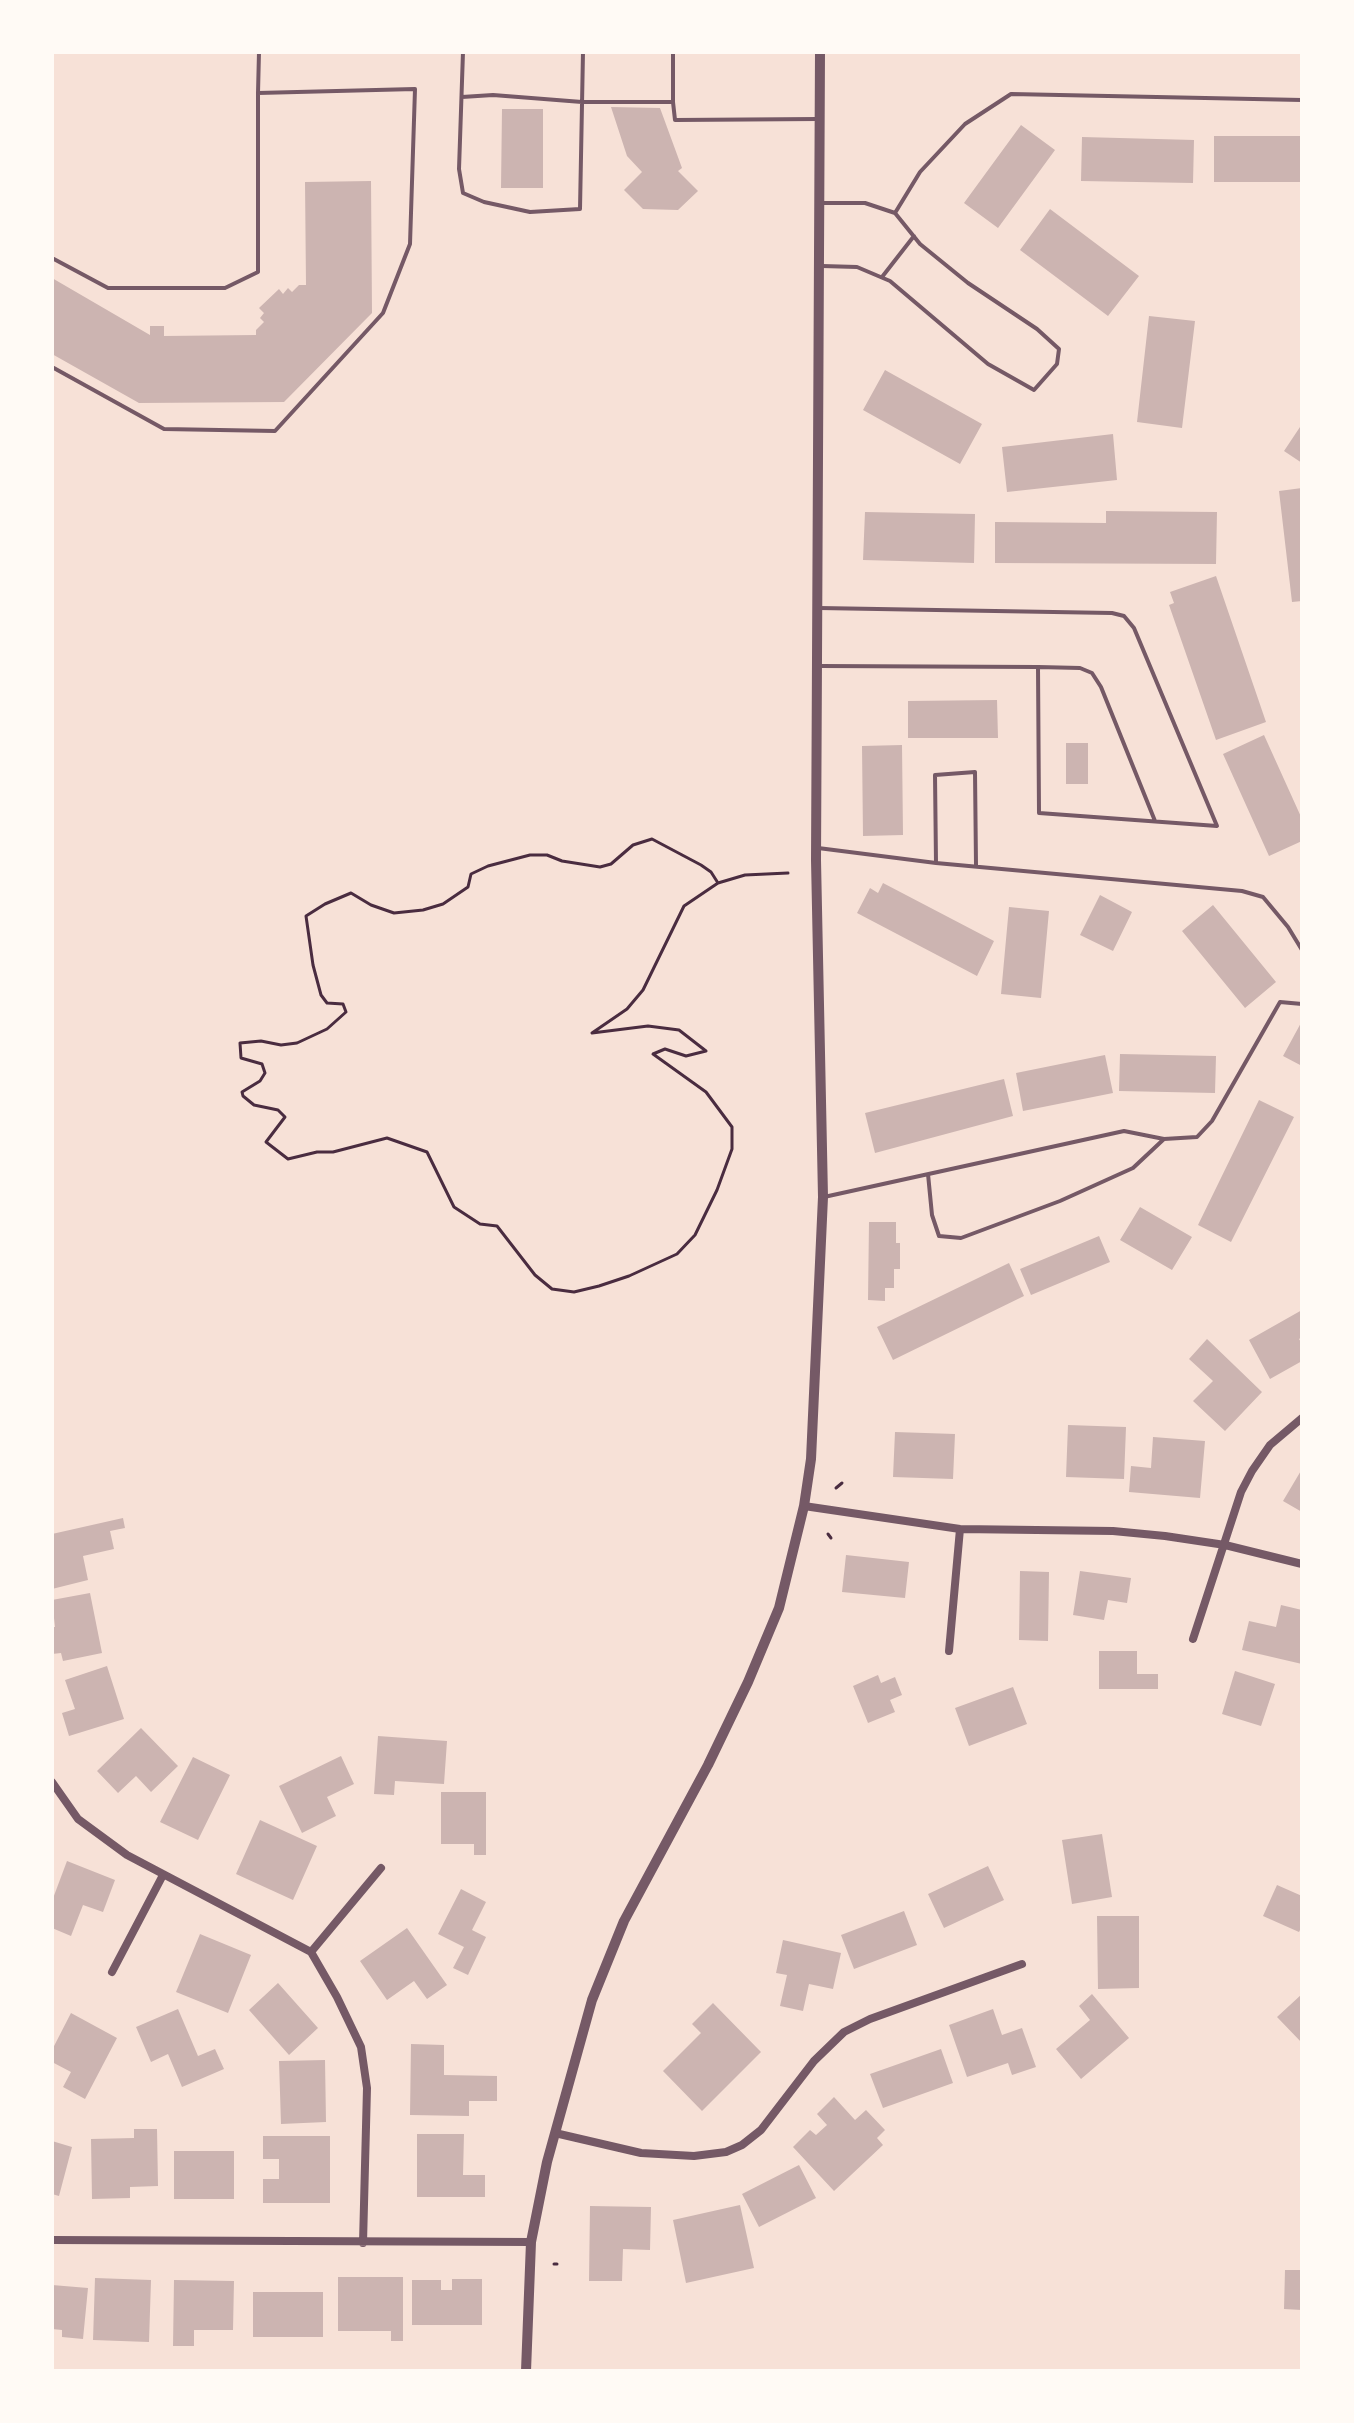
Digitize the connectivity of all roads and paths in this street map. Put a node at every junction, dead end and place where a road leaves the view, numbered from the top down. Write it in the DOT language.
graph roads {
  1 [pos="259,52"];
  2 [pos="463,52"];
  3 [pos="583,52"];
  4 [pos="673,52"];
  5 [pos="820,52"];
  6 [pos="258,93"];
  7 [pos="462,97"];
  8 [pos="1302,100"];
  9 [pos="582,102"];
  10 [pos="673,102"];
  11 [pos="820,119"];
  12 [pos="820,203"];
  13 [pos="895,213"];
  14 [pos="914,236"];
  15 [pos="52,258"];
  16 [pos="819,266"];
  17 [pos="882,277"];
  18 [pos="52,367"];
  19 [pos="819,608"];
  20 [pos="818,666"];
  21 [pos="1038,667"];
  22 [pos="1155,821"];
  23 [pos="816,848"];
  24 [pos="936,863"];
  25 [pos="976,865"];
  26 [pos="788,873"];
  27 [pos="718,883"];
  28 [pos="1302,950"];
  29 [pos="1302,1004"];
  30 [pos="1164,1139"];
  31 [pos="928,1174"];
  32 [pos="823,1197"];
  33 [pos="1302,1418"];
  34 [pos="842,1483"];
  35 [pos="836,1488"];
  36 [pos="804,1506"];
  37 [pos="960,1529"];
  38 [pos="1225,1545"];
  39 [pos="1302,1564"];
  40 [pos="1193,1639"];
  41 [pos="949,1651"];
  42 [pos="52,1782"];
  43 [pos="381,1868"];
  44 [pos="163,1875"];
  45 [pos="311,1952"];
  46 [pos="1022,1964"];
  47 [pos="112,1972"];
  48 [pos="555,2133"];
  49 [pos="52,2240"];
  50 [pos="531,2242"];
  51 [pos="363,2243"];
  52 [pos="526,2371"];
  1 -- 6 [label="lane"];
  2 -- 7 [label="lane"];
  3 -- 9 [label="lane"];
  4 -- 10 [label="lane"];
  5 -- 11 [label="street"];
  6 -- 15 [label="lane"];
  6 -- 18 [label="lane"];
  7 -- 9 [label="lane"];
  7 -- 9 [label="lane"];
  8 -- 13 [label="lane"];
  9 -- 10 [label="lane"];
  10 -- 11 [label="lane"];
  11 -- 12 [label="street"];
  12 -- 13 [label="lane"];
  12 -- 16 [label="street"];
  13 -- 14 [label="lane"];
  14 -- 17 [label="lane"];
  14 -- 17 [label="lane"];
  16 -- 17 [label="lane"];
  16 -- 19 [label="street"];
  19 -- 20 [label="street"];
  19 -- 22 [label="lane"];
  20 -- 21 [label="lane"];
  20 -- 23 [label="street"];
  21 -- 22 [label="lane"];
  21 -- 22 [label="lane"];
  23 -- 24 [label="lane"];
  23 -- 32 [label="street"];
  24 -- 25 [label="lane"];
  24 -- 25 [label="lane"];
  25 -- 28 [label="lane"];
  26 -- 27 [label="path"];
  27 -- 27 [label="path"];
  29 -- 30 [label="lane"];
  30 -- 31 [label="lane"];
  30 -- 31 [label="lane"];
  31 -- 32 [label="lane"];
  32 -- 36 [label="street"];
  33 -- 38 [label="street"];
  34 -- 35 [label="path"];
  36 -- 37 [label="street"];
  36 -- 48 [label="street"];
  37 -- 38 [label="street"];
  37 -- 41 [label="street"];
  38 -- 39 [label="street"];
  38 -- 40 [label="street"];
  42 -- 44 [label="street"];
  43 -- 45 [label="street"];
  44 -- 45 [label="street"];
  44 -- 47 [label="street"];
  45 -- 51 [label="street"];
  46 -- 48 [label="street"];
  48 -- 50 [label="street"];
  49 -- 51 [label="street"];
  50 -- 51 [label="street"];
  50 -- 52 [label="street"];
}
